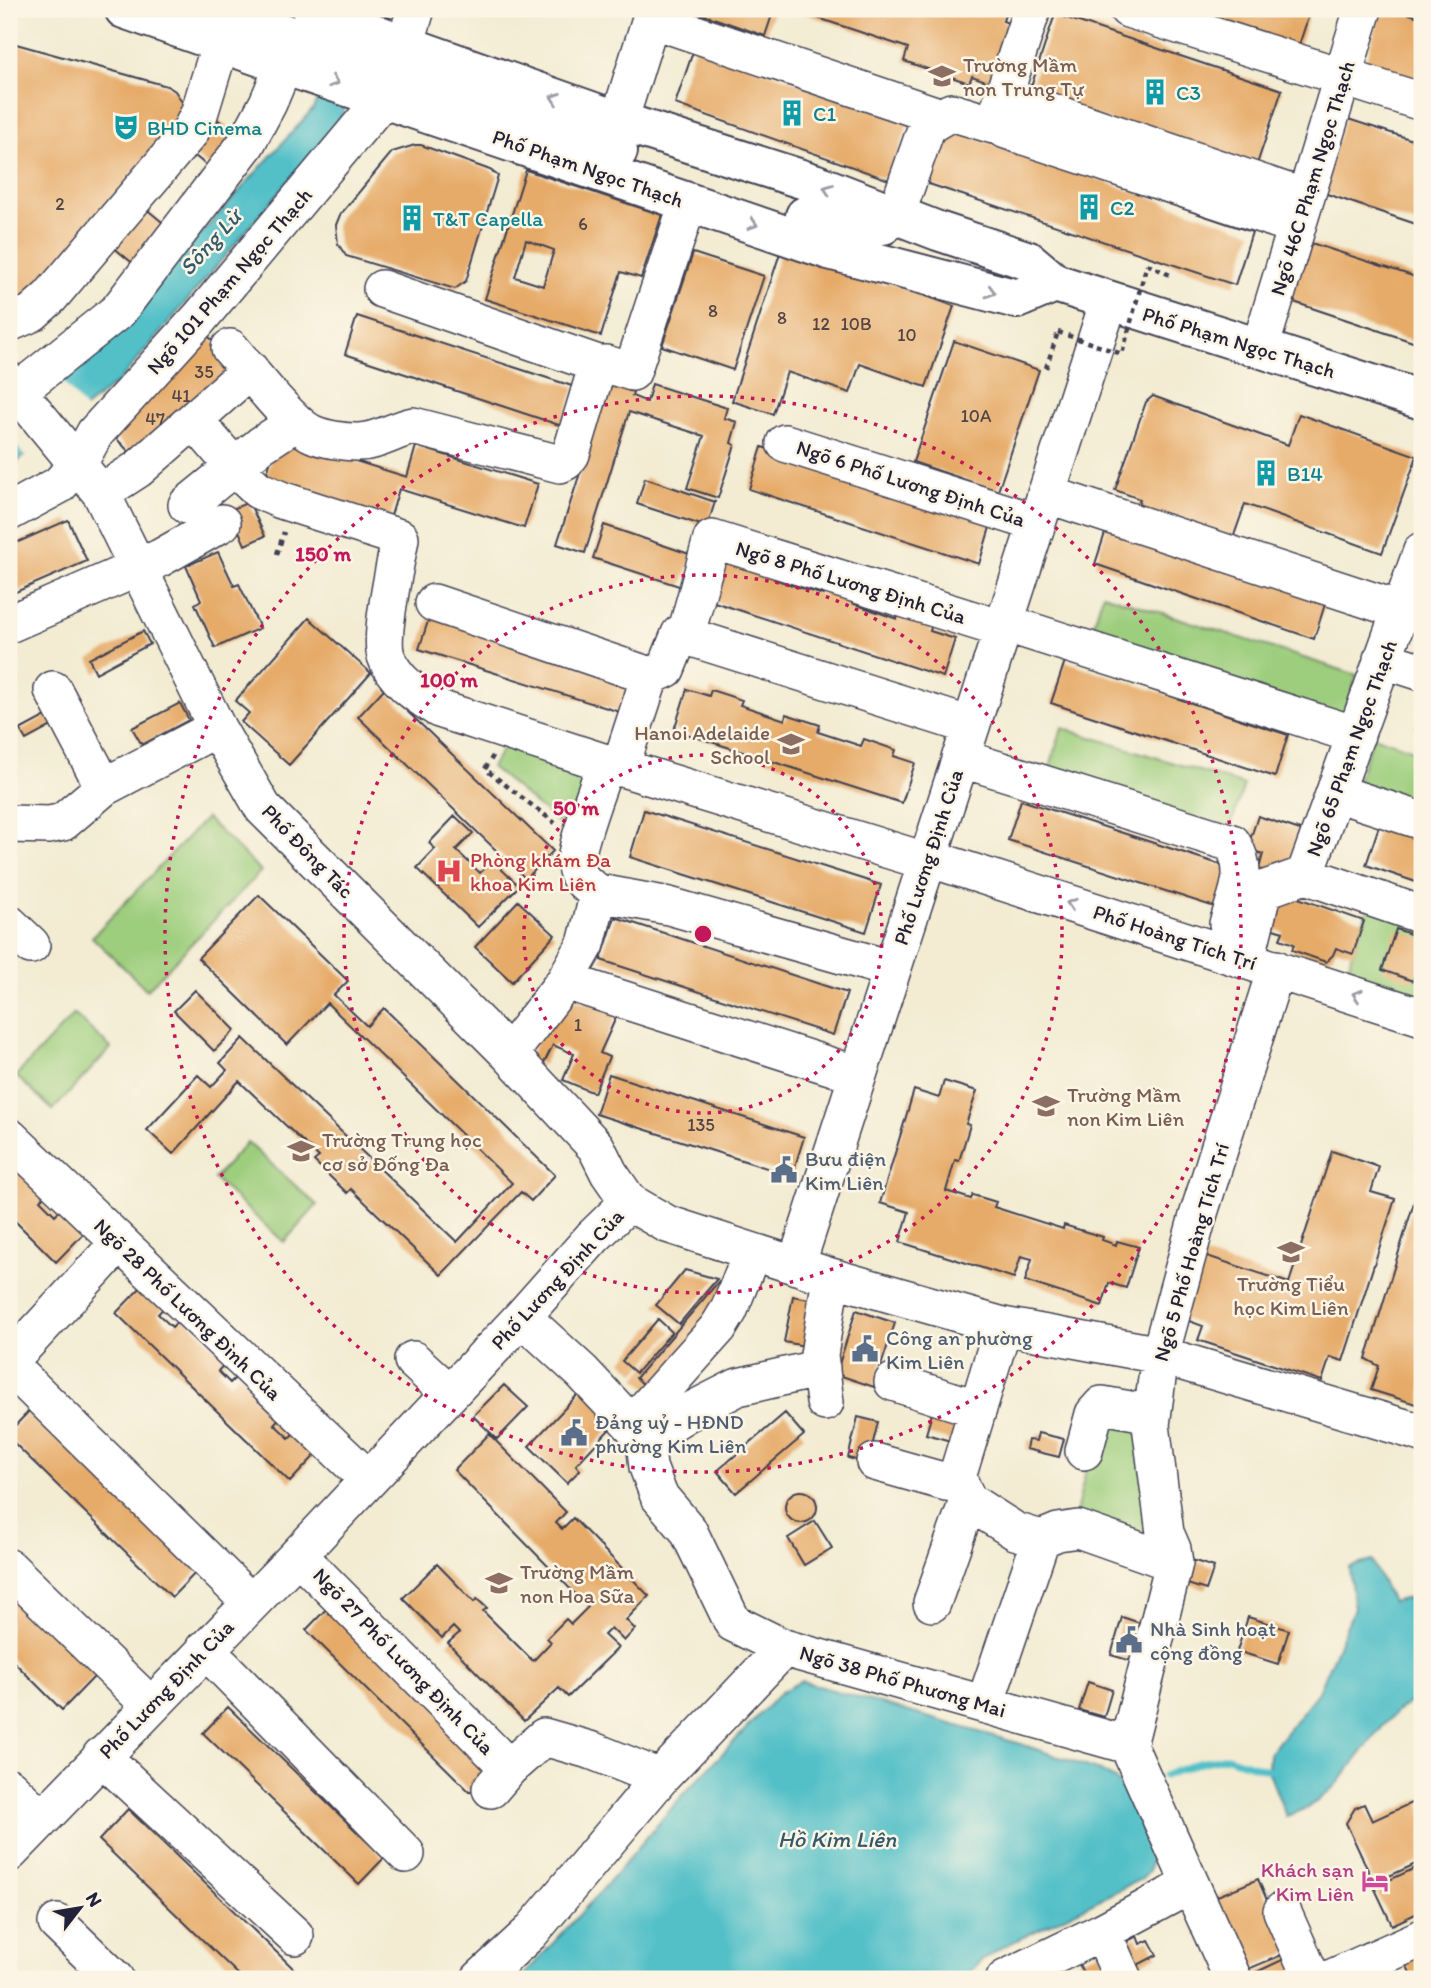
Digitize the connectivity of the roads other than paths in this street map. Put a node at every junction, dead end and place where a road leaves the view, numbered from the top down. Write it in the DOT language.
graph roads {
  1 [pos="124,9"];
  2 [pos="416,9"];
  3 [pos="1032,9"];
  4 [pos="1128,9"];
  5 [pos="1363,9"];
  6 [pos="317,10"];
  7 [pos="652,14"];
  8 [pos="215,25"];
  9 [pos="405,45"];
  10 [pos="291,68"];
  11 [pos="1343,78"];
  12 [pos="376,96"];
  13 [pos="1422,102"];
  14 [pos="1000,106"];
  15 [pos="941,117"];
  16 [pos="619,121"];
  17 [pos="688,203"];
  18 [pos="1301,212"];
  19 [pos="896,215"];
  20 [pos="804,216"];
  21 [pos="938,230"];
  22 [pos="926,274"];
  23 [pos="1055,284"];
  24 [pos="382,289"];
  25 [pos="1109,301"];
  26 [pos="9,323"];
  27 [pos="1260,348"];
  28 [pos="598,364"];
  29 [pos="13,386"];
  30 [pos="1422,400"];
  31 [pos="194,420"];
  32 [pos="296,422"];
  33 [pos="785,443"];
  34 [pos="71,454"];
  35 [pos="235,468"];
  36 [pos="101,493"];
  37 [pos="187,505"];
  38 [pos="1041,508"];
  39 [pos="9,512"];
  40 [pos="222,523"];
  41 [pos="1422,551"];
  42 [pos="139,566"];
  43 [pos="434,603"];
  44 [pos="1400,610"];
  45 [pos="9,624"];
  46 [pos="1003,626"];
  47 [pos="686,634"];
  48 [pos="1382,659"];
  49 [pos="658,672"];
  50 [pos="1422,672"];
  51 [pos="52,690"];
  52 [pos="217,728"];
  53 [pos="1356,735"];
  54 [pos="966,742"];
  55 [pos="613,766"];
  56 [pos="104,787"];
  57 [pos="1336,793"];
  58 [pos="1422,821"];
  59 [pos="9,824"];
  60 [pos="927,859"];
  61 [pos="1305,875"];
  62 [pos="599,893"];
  63 [pos="1422,915"];
  64 [pos="1247,960"];
  65 [pos="891,969"];
  66 [pos="565,981"];
  67 [pos="1422,1017"];
  68 [pos="509,1054"];
  69 [pos="858,1075"];
  70 [pos="9,1137"];
  71 [pos="629,1202"];
  72 [pos="120,1243"];
  73 [pos="752,1252"];
  74 [pos="796,1266"];
  75 [pos="831,1277"];
  76 [pos="523,1317"];
  77 [pos="1003,1326"];
  78 [pos="1160,1354"];
  79 [pos="413,1360"];
  80 [pos="9,1364"];
  81 [pos="893,1382"];
  82 [pos="449,1393"];
  83 [pos="978,1409"];
  84 [pos="1152,1413"];
  85 [pos="638,1432"];
  86 [pos="1422,1433"];
  87 [pos="1084,1451"];
  88 [pos="875,1462"];
  89 [pos="368,1479"];
  90 [pos="963,1492"];
  91 [pos="1041,1539"];
  92 [pos="298,1555"];
  93 [pos="1174,1563"];
  94 [pos="9,1568"];
  95 [pos="250,1602"];
  96 [pos="932,1603"];
  97 [pos="784,1648"];
  98 [pos="205,1649"];
  99 [pos="985,1704"];
  100 [pos="150,1705"];
  101 [pos="1128,1745"];
  102 [pos="101,1756"];
  103 [pos="660,1778"];
  104 [pos="9,1787"];
  105 [pos="41,1818"];
  106 [pos="9,1853"];
  107 [pos="406,1854"];
  108 [pos="1190,1885"];
  109 [pos="1282,1911"];
  110 [pos="57,1923"];
  111 [pos="1102,1932"];
  112 [pos="295,1936"];
  113 [pos="1422,1938"];
  114 [pos="1384,1968"];
  115 [pos="1014,1977"];
  116 [pos="115,1979"];
  117 [pos="480,1979"];
  118 [pos="1123,1979"];
  119 [pos="1233,1979"];
  120 [pos="1312,1979"];
  121 [pos="1330,1979"];
  1 -- 8 [label="main road, Phố Phạm Ngọc Thạch"];
  2 -- 9 [label="street"];
  3 -- 14 [label="street"];
  4 -- 11 [label="street"];
  5 -- 11 [label="street, Ngõ 46C Phạm Ngọc Thạch"];
  6 -- 9 [label="main road, Phố Phạm Ngọc Thạch"];
  7 -- 15 [label="street"];
  7 -- 16 [label="street"];
  8 -- 10 [label="main road, Phố Phạm Ngọc Thạch"];
  8 -- 20 [label="main road"];
  8 -- 26 [label="street"];
  16 -- 9 [label="main road, Phố Phạm Ngọc Thạch, one-way"];
  10 -- 12 [label="main road, Phố Phạm Ngọc Thạch, one-way"];
  10 -- 29 [label="street"];
  11 -- 13 [label="street"];
  11 -- 18 [label="street, Ngõ 46C Phạm Ngọc Thạch"];
  12 -- 17 [label="main road, Phố Phạm Ngọc Thạch"];
  12 -- 34 [label="street, Ngõ 101 Phạm Ngọc Thạch"];
  14 -- 15 [label="street"];
  14 -- 18 [label="street"];
  15 -- 19 [label="street"];
  19 -- 16 [label="main road, Phố Phạm Ngọc Thạch, one-way"];
  17 -- 22 [label="main road, Phố Phạm Ngọc Thạch, one-way"];
  17 -- 28 [label="street"];
  18 -- 27 [label="street, Ngõ 46C Phạm Ngọc Thạch"];
  19 -- 21 [label="main road, Phố Phạm Ngọc Thạch"];
  20 -- 21 [label="main road"];
  20 -- 22 [label="main road"];
  21 -- 23 [label="main road, Phố Phạm Ngọc Thạch"];
  22 -- 23 [label="main road, Phố Phạm Ngọc Thạch, one-way"];
  23 -- 25 [label="main road, Phố Phạm Ngọc Thạch"];
  24 -- 28 [label="street"];
  25 -- 27 [label="main road, Phố Phạm Ngọc Thạch"];
  25 -- 38 [label="street, Phố Lương Định Của"];
  27 -- 30 [label="main road, Phố Phạm Ngọc Thạch"];
  28 -- 32 [label="street"];
  29 -- 34 [label="street, Phố Đông Tác"];
  31 -- 32 [label="street"];
  31 -- 35 [label="street"];
  31 -- 36 [label="street"];
  32 -- 35 [label="street"];
  33 -- 38 [label="street, Ngõ 6 Phố Lương Định Của"];
  34 -- 36 [label="street, Phố Đông Tác"];
  34 -- 39 [label="street, Ngõ 101 Phạm Ngọc Thạch"];
  35 -- 37 [label="street"];
  35 -- 55 [label="street, Phố Hoàng Tích Trí"];
  36 -- 42 [label="street, Phố Đông Tác"];
  38 -- 44 [label="street, Ngõ 6 Phố Lương Định Của"];
  38 -- 46 [label="street, Phố Lương Định Của"];
  40 -- 42 [label="street"];
  41 -- 44 [label="street, Ngõ 65 Phạm Ngọc Thạch"];
  42 -- 45 [label="street"];
  42 -- 52 [label="street, Phố Đông Tác"];
  43 -- 49 [label="street"];
  44 -- 48 [label="street, Ngõ 65 Phạm Ngọc Thạch"];
  46 -- 47 [label="street, Ngõ 8 Phố Lương Định Của"];
  46 -- 53 [label="street"];
  46 -- 54 [label="street, Phố Lương Định Của"];
  47 -- 49 [label="street"];
  47 -- 54 [label="street"];
  48 -- 50 [label="street"];
  48 -- 53 [label="street, Ngõ 65 Phạm Ngọc Thạch"];
  49 -- 55 [label="street"];
  51 -- 56 [label="street"];
  52 -- 56 [label="street"];
  52 -- 68 [label="street, Phố Đông Tác"];
  53 -- 57 [label="street, Ngõ 65 Phạm Ngọc Thạch"];
  54 -- 60 [label="street, Phố Lương Định Của"];
  54 -- 64 [label="street"];
  55 -- 60 [label="street, Phố Hoàng Tích Trí"];
  55 -- 62 [label="street"];
  56 -- 59 [label="street"];
  57 -- 58 [label="street"];
  57 -- 61 [label="street, Ngõ 65 Phạm Ngọc Thạch"];
  64 -- 60 [label="street, Phố Hoàng Tích Trí, one-way"];
  60 -- 65 [label="street, Phố Lương Định Của"];
  61 -- 63 [label="street"];
  61 -- 64 [label="street, Ngõ 65 Phạm Ngọc Thạch"];
  62 -- 65 [label="street"];
  62 -- 66 [label="street"];
  67 -- 64 [label="street, Phố Hoàng Tích Trí, one-way"];
  64 -- 78 [label="street, Ngõ 5 Phố Hoàng Tích Trí"];
  65 -- 69 [label="street, Phố Lương Định Của"];
  66 -- 68 [label="street"];
  66 -- 69 [label="street"];
  68 -- 71 [label="street, Phố Đông Tác"];
  69 -- 74 [label="street, Phố Lương Định Của"];
  70 -- 72 [label="street, Ngõ 28 Phố Lương Đình Của"];
  71 -- 73 [label="street, Phố Lương Định Của"];
  71 -- 76 [label="street, Phố Lương Định Của"];
  72 -- 80 [label="street"];
  72 -- 89 [label="street, Ngõ 28 Phố Lương Đình Của"];
  73 -- 74 [label="street, Phố Lương Định Của"];
  73 -- 85 [label="street"];
  74 -- 75 [label="street"];
  75 -- 77 [label="street"];
  75 -- 85 [label="street"];
  76 -- 82 [label="street, Phố Lương Định Của"];
  76 -- 85 [label="street"];
  77 -- 78 [label="street"];
  77 -- 83 [label="street"];
  78 -- 84 [label="street, Ngõ 5 Phố Hoàng Tích Trí"];
  78 -- 86 [label="street"];
  79 -- 82 [label="street"];
  80 -- 95 [label="street"];
  81 -- 83 [label="street"];
  82 -- 89 [label="street, Phố Lương Định Của"];
  83 -- 90 [label="street"];
  84 -- 87 [label="street"];
  84 -- 93 [label="street, Ngõ 5 Phố Hoàng Tích Trí"];
  85 -- 97 [label="street"];
  88 -- 90 [label="street"];
  89 -- 92 [label="street, Phố Lương Định Của"];
  90 -- 91 [label="street"];
  90 -- 96 [label="street"];
  91 -- 93 [label="street"];
  91 -- 99 [label="street"];
  92 -- 95 [label="street, Phố Lương Định Của"];
  92 -- 103 [label="street, Ngõ 27 Phố Lương Định Của"];
  93 -- 101 [label="street"];
  94 -- 100 [label="street"];
  95 -- 98 [label="street, Phố Lương Định Của"];
  97 -- 99 [label="street, Ngõ 38 Phố Phương Mai"];
  97 -- 103 [label="street, Ngõ 38 Phố Phương Mai"];
  98 -- 100 [label="street, Phố Lương Định Của"];
  98 -- 107 [label="street"];
  99 -- 101 [label="street, Ngõ 38 Phố Phương Mai"];
  100 -- 102 [label="street, Phố Lương Định Của"];
  101 -- 108 [label="street"];
  102 -- 105 [label="street, Phố Lương Định Của"];
  102 -- 112 [label="street"];
  103 -- 117 [label="street, Ngõ 38 Phố Phương Mai"];
  104 -- 105 [label="street"];
  105 -- 106 [label="street, Phố Lương Định Của"];
  108 -- 111 [label="street"];
  108 -- 119 [label="street"];
  109 -- 120 [label="street"];
  110 -- 116 [label="street"];
  111 -- 115 [label="street"];
  111 -- 118 [label="street"];
  113 -- 114 [label="street"];
  114 -- 121 [label="street"];
}
